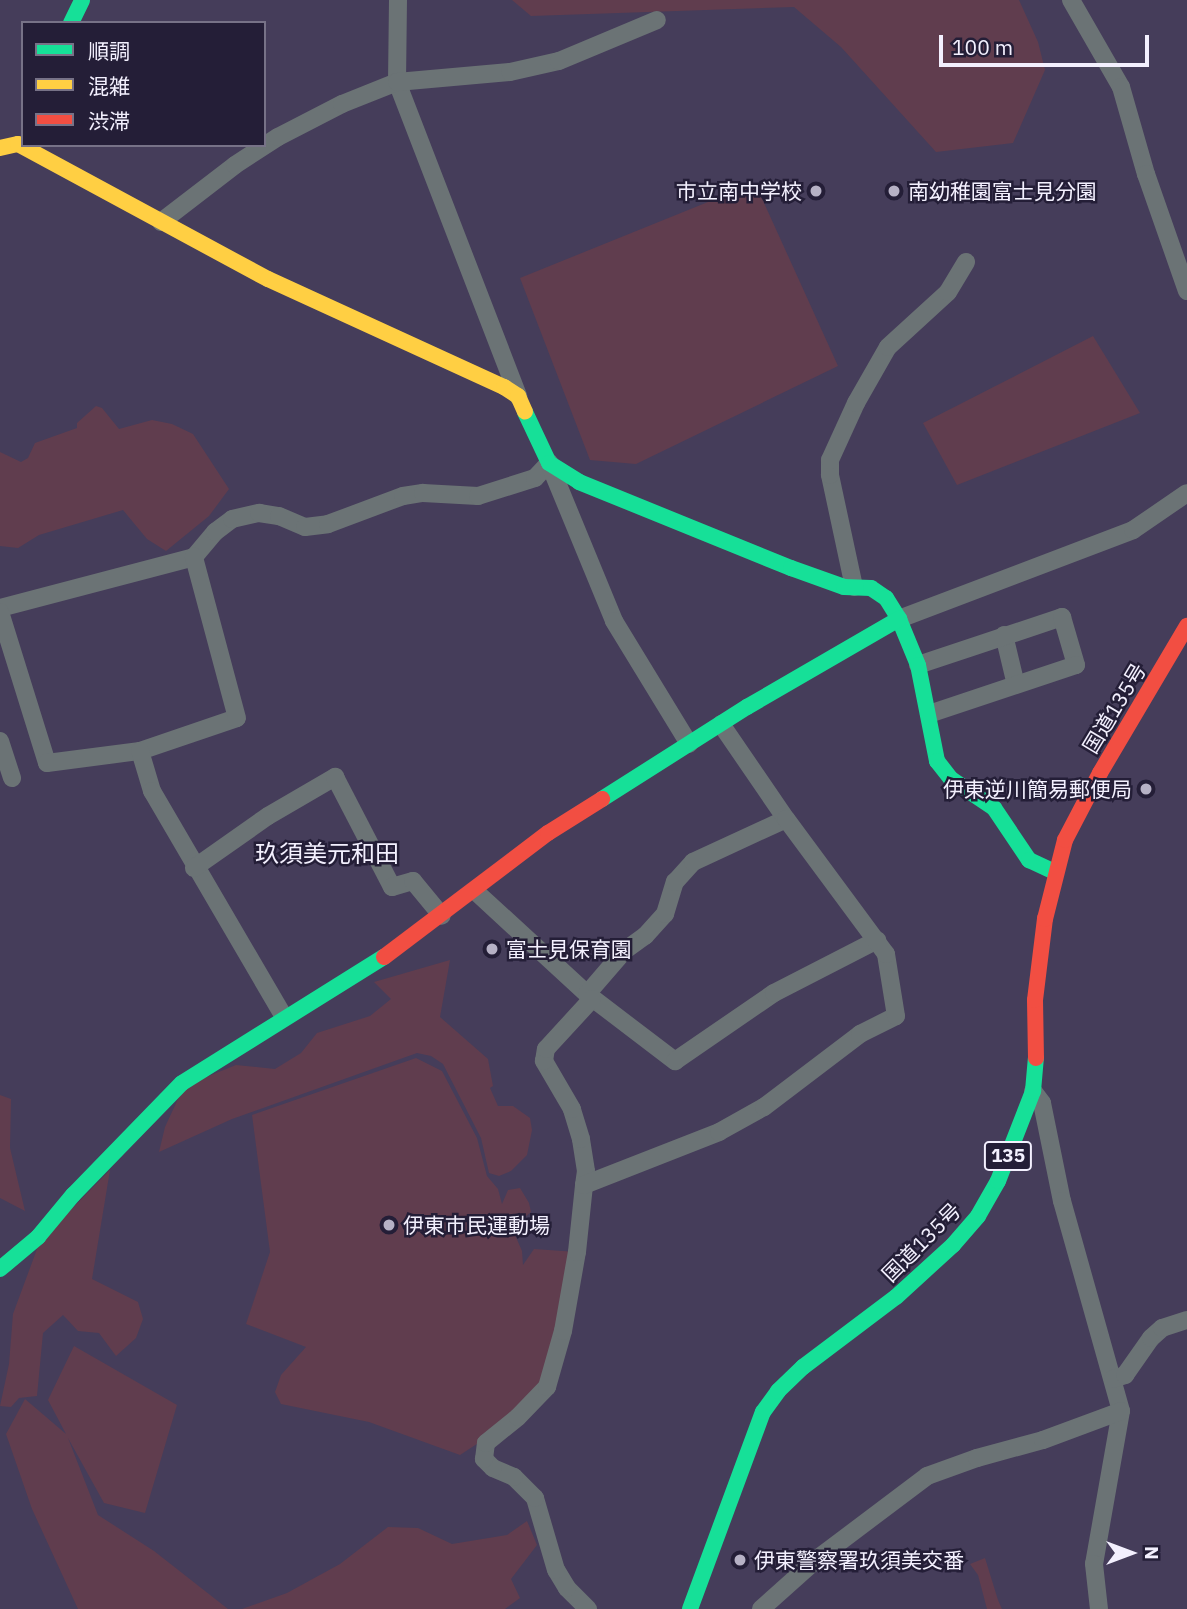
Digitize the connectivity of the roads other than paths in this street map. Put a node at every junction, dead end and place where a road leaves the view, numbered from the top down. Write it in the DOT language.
graph roads {
  1 [pos="82,0"];
  2 [pos="398,0"];
  3 [pos="1071,0"];
  4 [pos="657,20"];
  5 [pos="72,21"];
  6 [pos="397,82"];
  7 [pos="21,140"];
  8 [pos="266,146"];
  9 [pos="33,147"];
  10 [pos="264,147"];
  11 [pos="0,148"];
  12 [pos="161,222"];
  13 [pos="966,262"];
  14 [pos="1187,291"];
  15 [pos="518,396"];
  16 [pos="550,463"];
  17 [pos="1187,493"];
  18 [pos="194,557"];
  19 [pos="854,587"];
  20 [pos="0,610"];
  21 [pos="900,619"];
  22 [pos="1187,626"];
  23 [pos="1004,635"];
  24 [pos="918,666"];
  25 [pos="1016,685"];
  26 [pos="929,714"];
  27 [pos="721,724"];
  28 [pos="0,741"];
  29 [pos="688,744"];
  30 [pos="140,751"];
  31 [pos="12,778"];
  32 [pos="786,819"];
  33 [pos="194,868"];
  34 [pos="1055,872"];
  35 [pos="475,891"];
  36 [pos="442,916"];
  37 [pos="877,940"];
  38 [pos="590,996"];
  39 [pos="284,1017"];
  40 [pos="1033,1091"];
  41 [pos="584,1185"];
  42 [pos="0,1269"];
  43 [pos="1187,1320"];
  44 [pos="1112,1380"];
  45 [pos="1121,1411"];
  46 [pos="588,1609"];
  47 [pos="690,1609"];
  48 [pos="761,1609"];
  49 [pos="1099,1609"];
  1 -- 5 [label="main road"];
  2 -- 6 [label="street"];
  3 -- 14 [label="street"];
  4 -- 6 [label="street"];
  6 -- 8 [label="street"];
  6 -- 15 [label="street"];
  7 -- 11 [label="main road"];
  9 -- 12 [label="main road"];
  10 -- 12 [label="street"];
  12 -- 15 [label="main road"];
  13 -- 19 [label="street"];
  15 -- 16 [label="main road"];
  16 -- 18 [label="street"];
  16 -- 19 [label="main road"];
  16 -- 29 [label="street"];
  17 -- 21 [label="street"];
  18 -- 20 [label="street"];
  18 -- 30 [label="street"];
  19 -- 21 [label="main road"];
  20 -- 30 [label="street"];
  21 -- 24 [label="main road"];
  21 -- 27 [label="main road"];
  22 -- 34 [label="main road, 国道135号 / 135"];
  23 -- 24 [label="street"];
  23 -- 25 [label="street"];
  23 -- 25 [label="street"];
  24 -- 26 [label="main road"];
  25 -- 26 [label="street"];
  26 -- 34 [label="main road"];
  27 -- 29 [label="main road"];
  27 -- 32 [label="street"];
  28 -- 31 [label="street"];
  29 -- 35 [label="main road"];
  30 -- 33 [label="street"];
  32 -- 37 [label="street"];
  32 -- 38 [label="street"];
  33 -- 36 [label="street"];
  33 -- 39 [label="street"];
  34 -- 40 [label="main road, 国道135号 / 135"];
  35 -- 36 [label="main road"];
  35 -- 38 [label="street"];
  36 -- 39 [label="main road"];
  37 -- 38 [label="street"];
  37 -- 41 [label="street"];
  38 -- 41 [label="street"];
  39 -- 42 [label="main road"];
  40 -- 44 [label="street"];
  40 -- 47 [label="main road, 国道135号 / 135"];
  41 -- 46 [label="street"];
  43 -- 44 [label="street"];
  44 -- 45 [label="street"];
  45 -- 48 [label="street"];
  45 -- 49 [label="street"];
}
